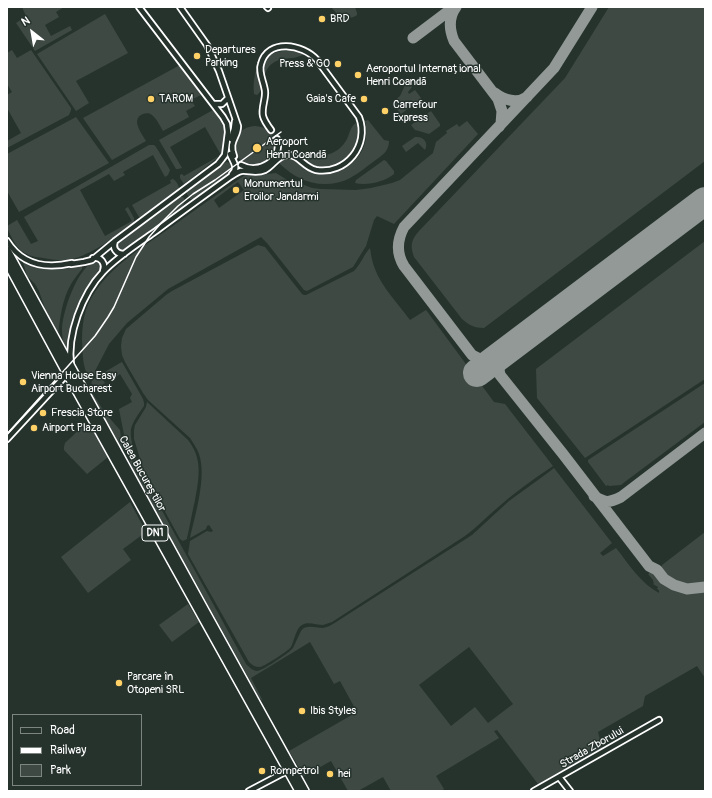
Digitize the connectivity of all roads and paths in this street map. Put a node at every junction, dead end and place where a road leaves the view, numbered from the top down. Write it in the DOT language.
graph roads {
  1 [pos="139,7"];
  2 [pos="180,7"];
  3 [pos="228,98"];
  4 [pos="214,104"];
  5 [pos="235,119"];
  6 [pos="271,130"];
  7 [pos="277,139"];
  8 [pos="234,156"];
  9 [pos="241,165"];
  10 [pos="230,177"];
  11 [pos="115,241"];
  12 [pos="7,242"];
  13 [pos="7,250"];
  14 [pos="98,254"];
  15 [pos="124,254"];
  16 [pos="93,258"];
  17 [pos="7,263"];
  18 [pos="71,264"];
  19 [pos="7,268"];
  20 [pos="103,271"];
  21 [pos="16,273"];
  22 [pos="69,372"];
  23 [pos="7,439"];
  24 [pos="659,720"];
  25 [pos="287,771"];
  26 [pos="559,777"];
  27 [pos="249,791"];
  28 [pos="299,791"];
  29 [pos="305,791"];
  30 [pos="534,791"];
  31 [pos="570,791"];
  1 -- 4 [label="street"];
  2 -- 3 [label="street"];
  3 -- 4 [label="street"];
  3 -- 5 [label="street"];
  4 -- 11 [label="street"];
  5 -- 8 [label="street"];
  5 -- 10 [label="street"];
  6 -- 10 [label="street"];
  7 -- 9 [label="street"];
  10 -- 15 [label="street"];
  11 -- 14 [label="street"];
  11 -- 15 [label="street"];
  12 -- 18 [label="street"];
  12 -- 21 [label="highway, DN1"];
  13 -- 21 [label="highway, Calea Bucureștilor / DN1"];
  14 -- 16 [label="street"];
  14 -- 18 [label="street"];
  15 -- 20 [label="street"];
  16 -- 18 [label="street"];
  16 -- 20 [label="street"];
  17 -- 21 [label="highway, Calea Bucureștilor / DN1"];
  19 -- 21 [label="highway, DN1"];
  20 -- 22 [label="street"];
  21 -- 22 [label="highway, Calea Bucureștilor / DN1"];
  22 -- 23 [label="street"];
  22 -- 25 [label="highway, Calea Bucureștilor / DN1"];
  22 -- 29 [label="highway, Calea Bucureștilor / DN1"];
  24 -- 26 [label="street, Strada Zborului"];
  25 -- 27 [label="street"];
  25 -- 28 [label="highway, Calea Bucureștilor / DN1"];
  26 -- 30 [label="street, Strada Zborului"];
  26 -- 31 [label="street"];
}
